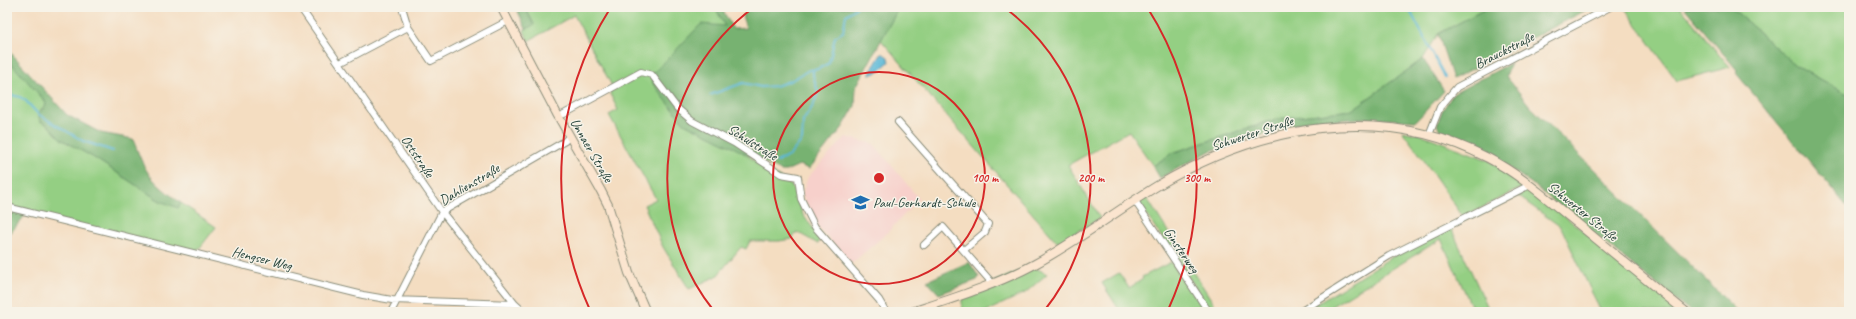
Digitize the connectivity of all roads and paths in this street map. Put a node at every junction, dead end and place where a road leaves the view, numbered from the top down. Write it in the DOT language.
graph roads {
  1 [pos="300,7"];
  2 [pos="402,7"];
  3 [pos="501,7"];
  4 [pos="1610,7"];
  5 [pos="508,21"];
  6 [pos="408,27"];
  7 [pos="340,63"];
  8 [pos="564,114"];
  9 [pos="898,122"];
  10 [pos="1429,135"];
  11 [pos="569,136"];
  12 [pos="1530,185"];
  13 [pos="1135,201"];
  14 [pos="7,207"];
  15 [pos="442,212"];
  16 [pos="924,246"];
  17 [pos="964,250"];
  18 [pos="993,284"];
  19 [pos="398,300"];
  20 [pos="515,304"];
  21 [pos="391,312"];
  22 [pos="524,312"];
  23 [pos="646,312"];
  24 [pos="886,312"];
  25 [pos="912,312"];
  26 [pos="1210,312"];
  27 [pos="1300,312"];
  28 [pos="1686,312"];
  1 -- 7 [label="street, Oststraße"];
  2 -- 6 [label="street"];
  3 -- 5 [label="main road, Unnaer Straße"];
  4 -- 10 [label="street, Brauckstraße"];
  5 -- 6 [label="street"];
  5 -- 11 [label="main road, Unnaer Straße"];
  6 -- 7 [label="street"];
  7 -- 15 [label="street, Oststraße"];
  8 -- 24 [label="street, Schulstraße"];
  9 -- 17 [label="street"];
  10 -- 12 [label="main road, Schwerter Straße"];
  10 -- 13 [label="main road, Schwerter Straße"];
  11 -- 15 [label="street, Dahlienstraße"];
  11 -- 23 [label="main road, Unnaer Straße"];
  12 -- 27 [label="street"];
  12 -- 28 [label="main road, Schwerter Straße"];
  13 -- 18 [label="main road, Schwerter Straße"];
  13 -- 26 [label="street, Ginsterweg"];
  14 -- 19 [label="street, Hengser Weg"];
  15 -- 19 [label="street, Dahlienstraße"];
  15 -- 20 [label="street, Oststraße"];
  16 -- 17 [label="street"];
  17 -- 18 [label="street"];
  18 -- 25 [label="main road, Schwerter Straße"];
  19 -- 20 [label="street, Hengser Weg"];
  19 -- 21 [label="street, Dahlienstraße"];
  20 -- 22 [label="street, Oststraße"];
}
